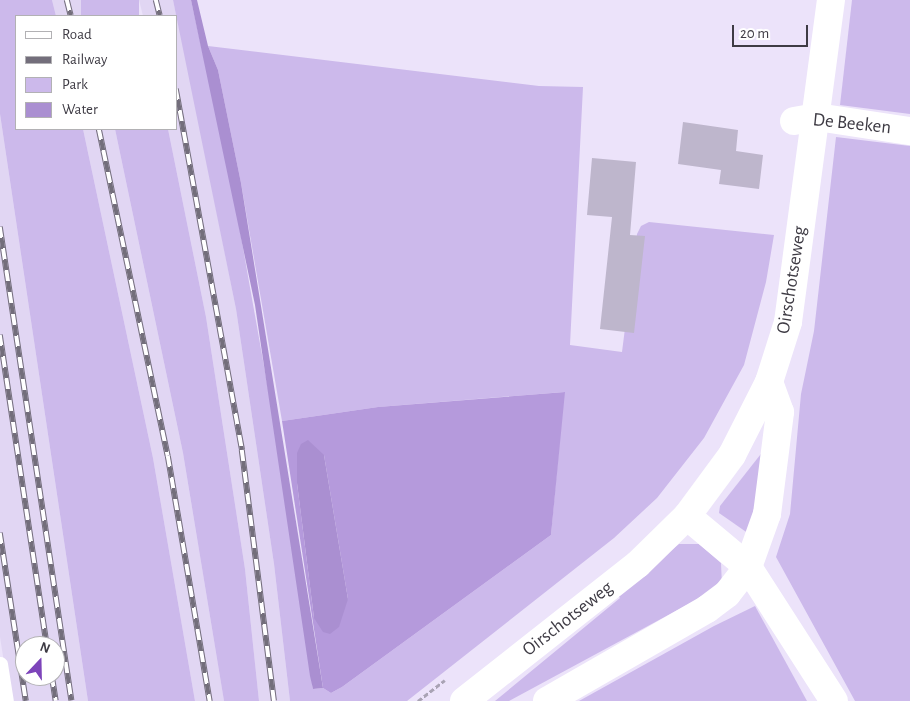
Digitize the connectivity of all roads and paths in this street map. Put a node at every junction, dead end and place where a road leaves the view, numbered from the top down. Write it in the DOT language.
graph roads {
  1 [pos="831,0"];
  2 [pos="806,119"];
  3 [pos="910,130"];
  4 [pos="770,382"];
  5 [pos="687,516"];
  6 [pos="748,567"];
  7 [pos="0,664"];
  8 [pos="449,677"];
  9 [pos="6,701"];
  10 [pos="418,701"];
  11 [pos="464,701"];
  12 [pos="547,701"];
  13 [pos="834,701"];
  1 -- 2 [label="street, Oirschotseweg"];
  2 -- 3 [label="street, De Beeken"];
  2 -- 4 [label="street, Oirschotseweg"];
  4 -- 5 [label="street, Oirschotseweg"];
  4 -- 6 [label="street"];
  5 -- 6 [label="street"];
  5 -- 11 [label="street, Oirschotseweg"];
  6 -- 12 [label="street"];
  6 -- 13 [label="street"];
  7 -- 9 [label="lane"];
  8 -- 10 [label="path"];
}
